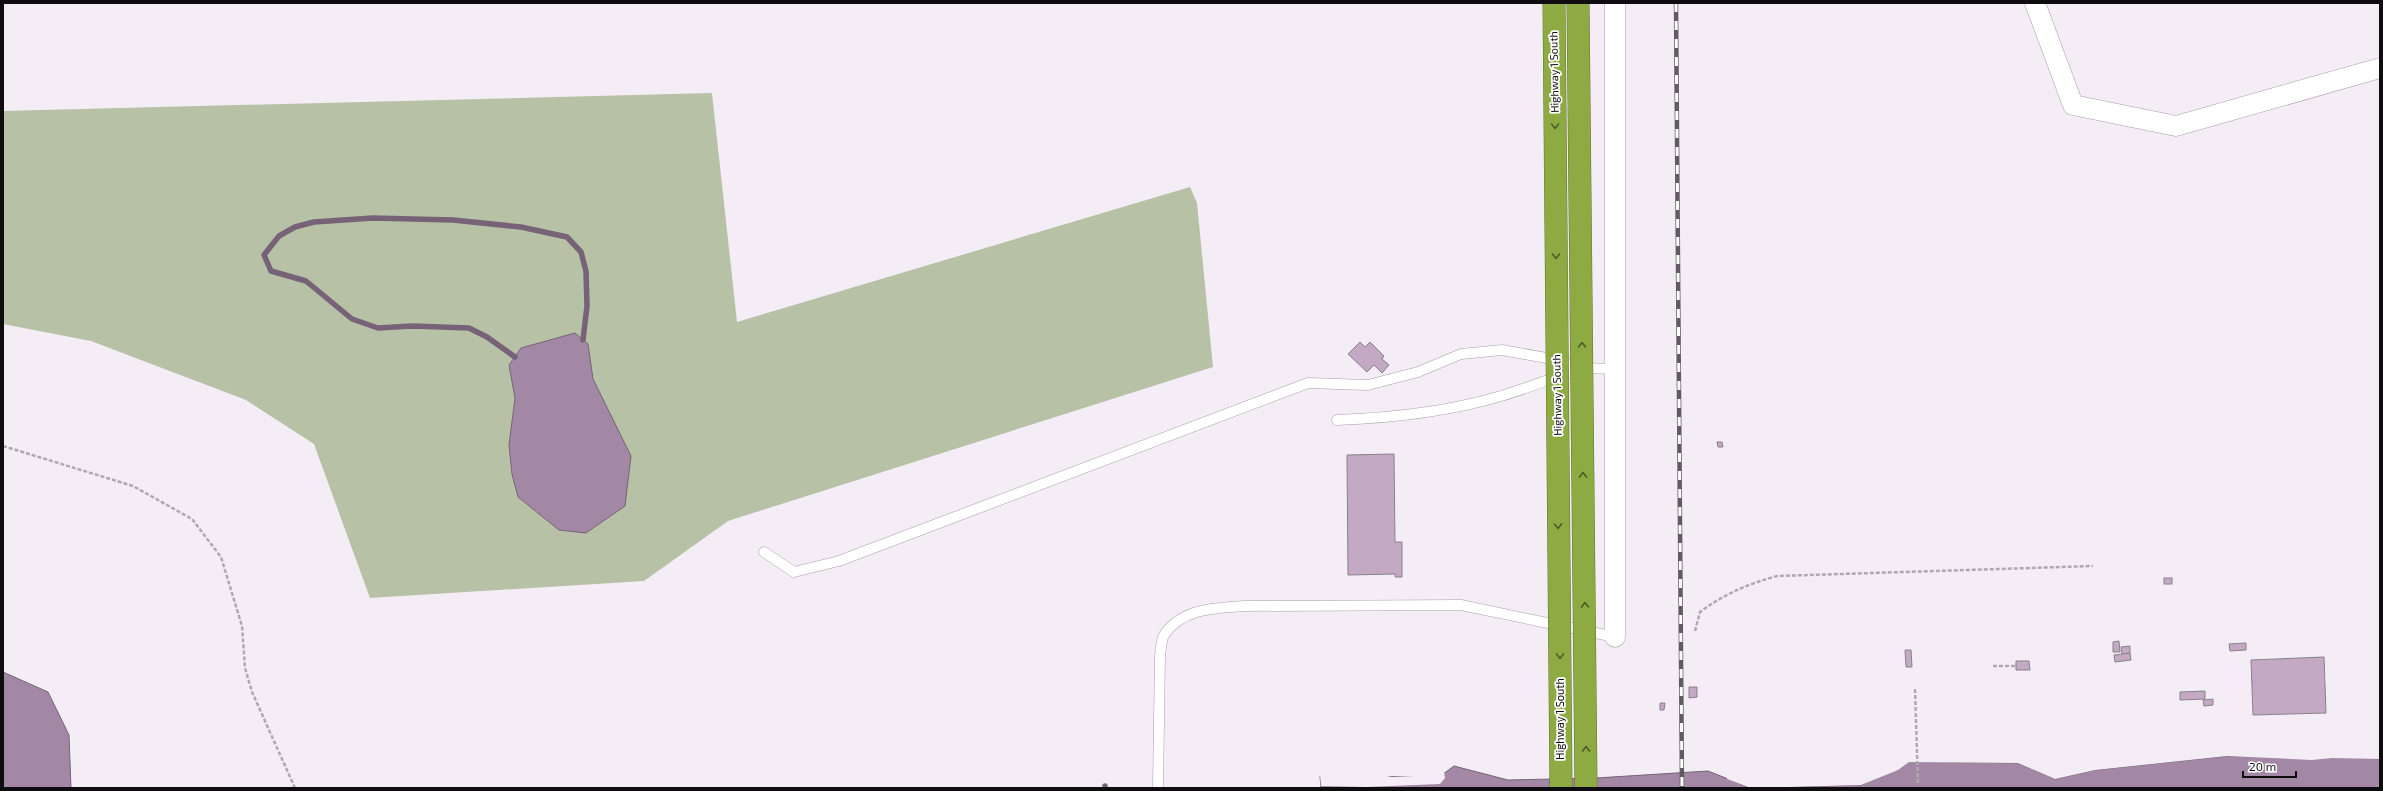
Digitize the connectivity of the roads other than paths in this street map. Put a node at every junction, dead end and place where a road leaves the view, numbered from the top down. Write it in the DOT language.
graph roads {
  1 [pos="1554,3"];
  2 [pos="1578,3"];
  3 [pos="1615,3"];
  4 [pos="2035,3"];
  5 [pos="2380,68"];
  6 [pos="1582,368"];
  7 [pos="1615,369"];
  8 [pos="1337,420"];
  9 [pos="764,552"];
  10 [pos="1615,637"];
  11 [pos="1158,788"];
  12 [pos="1561,788"];
  13 [pos="1586,788"];
  1 -- 12 [label="highway, Highway 1 South, one-way, bridge"];
  13 -- 2 [label="highway, one-way, bridge"];
  3 -- 7 [label="street"];
  4 -- 5 [label="street"];
  6 -- 7 [label="lane"];
  6 -- 8 [label="lane"];
  6 -- 9 [label="lane"];
  7 -- 10 [label="street"];
  10 -- 11 [label="lane"];
}
